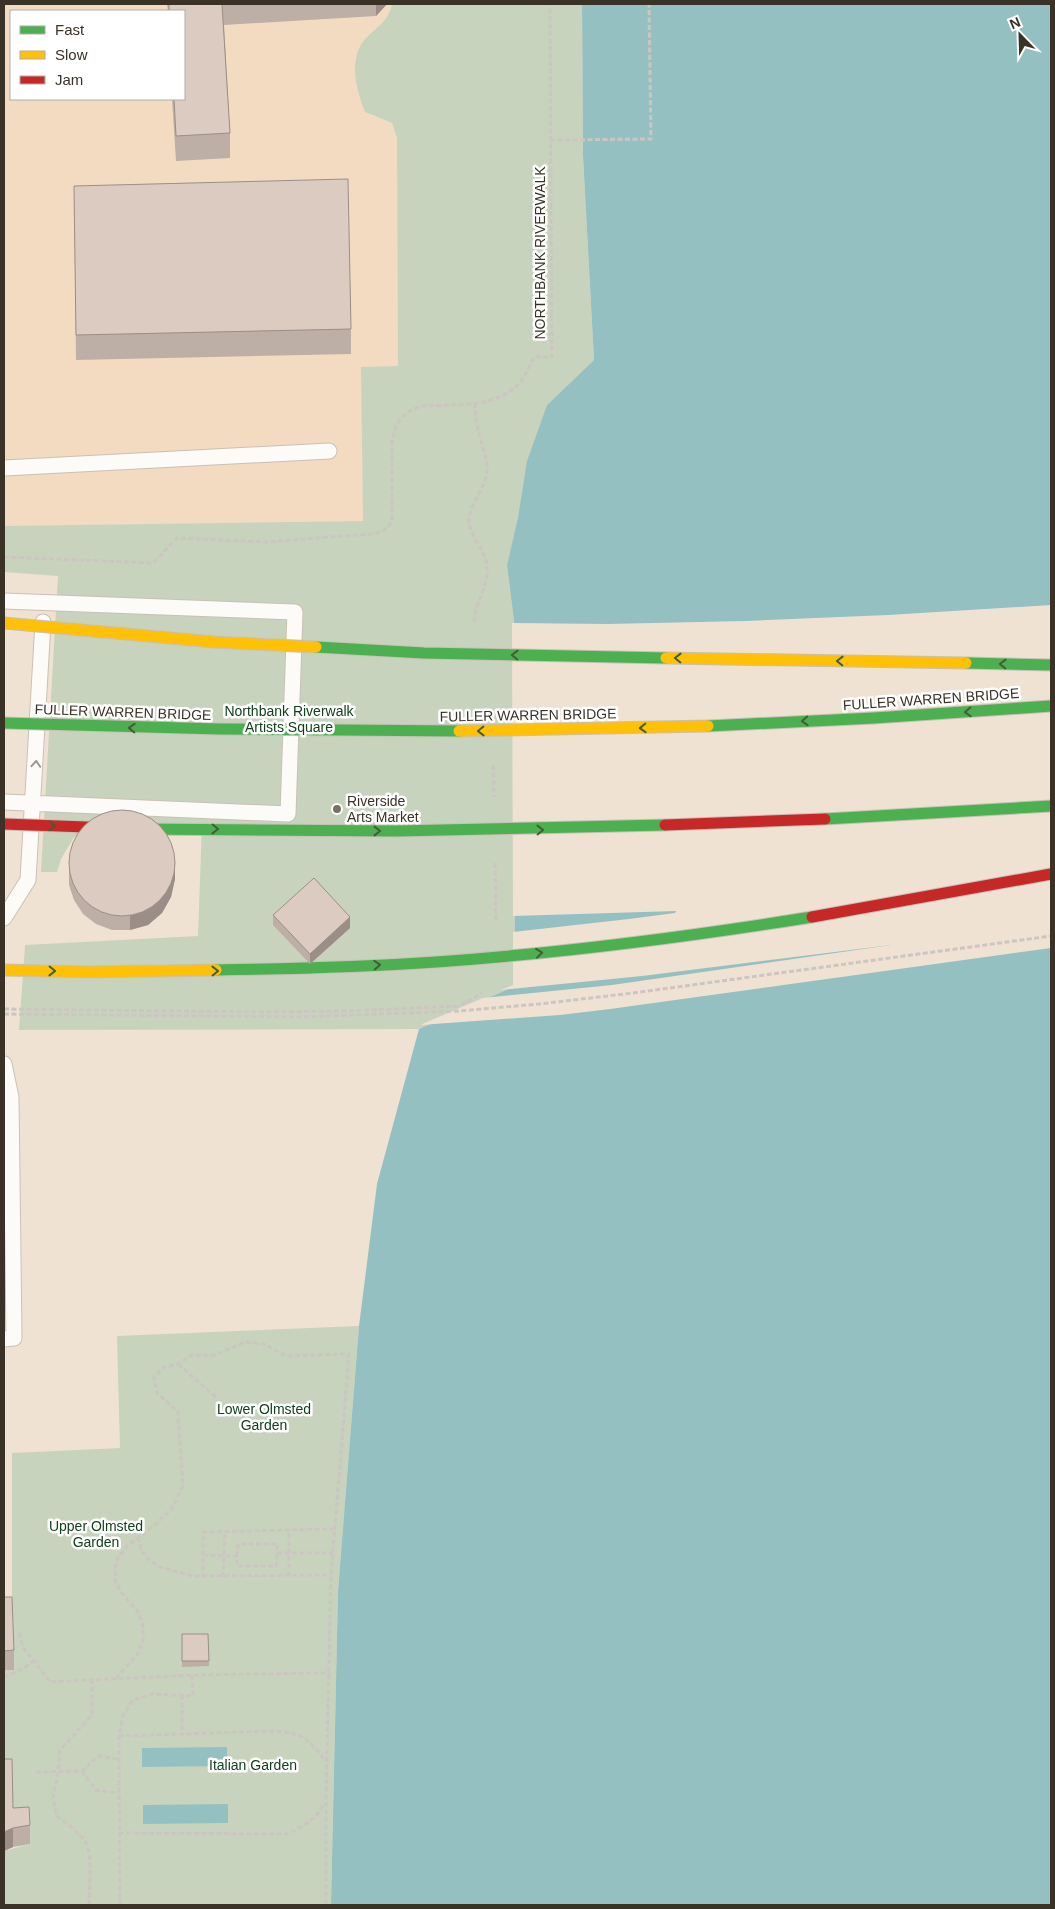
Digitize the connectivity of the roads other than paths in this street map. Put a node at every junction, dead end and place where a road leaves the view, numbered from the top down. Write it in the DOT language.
graph roads {
  1 [pos="328,451"];
  2 [pos="4,468"];
  3 [pos="4,601"];
  4 [pos="44,603"];
  5 [pos="4,623"];
  6 [pos="1051,665"];
  7 [pos="1051,706"];
  8 [pos="4,723"];
  9 [pos="4,802"];
  10 [pos="33,802"];
  11 [pos="1051,806"];
  12 [pos="4,824"];
  13 [pos="1051,874"];
  14 [pos="5,911"];
  15 [pos="4,970"];
  16 [pos="4,1064"];
  17 [pos="4,1339"];
  1 -- 2 [label="lane"];
  3 -- 4 [label="lane"];
  10 -- 4 [label="lane, one-way"];
  4 -- 10 [label="lane"];
  6 -- 5 [label="highway, one-way, bridge"];
  7 -- 8 [label="highway, FULLER WARREN BRIDGE, one-way, bridge"];
  9 -- 10 [label="lane"];
  10 -- 14 [label="lane"];
  12 -- 11 [label="highway, one-way, bridge"];
  15 -- 13 [label="highway, one-way, bridge"];
  16 -- 17 [label="lane"];
}
